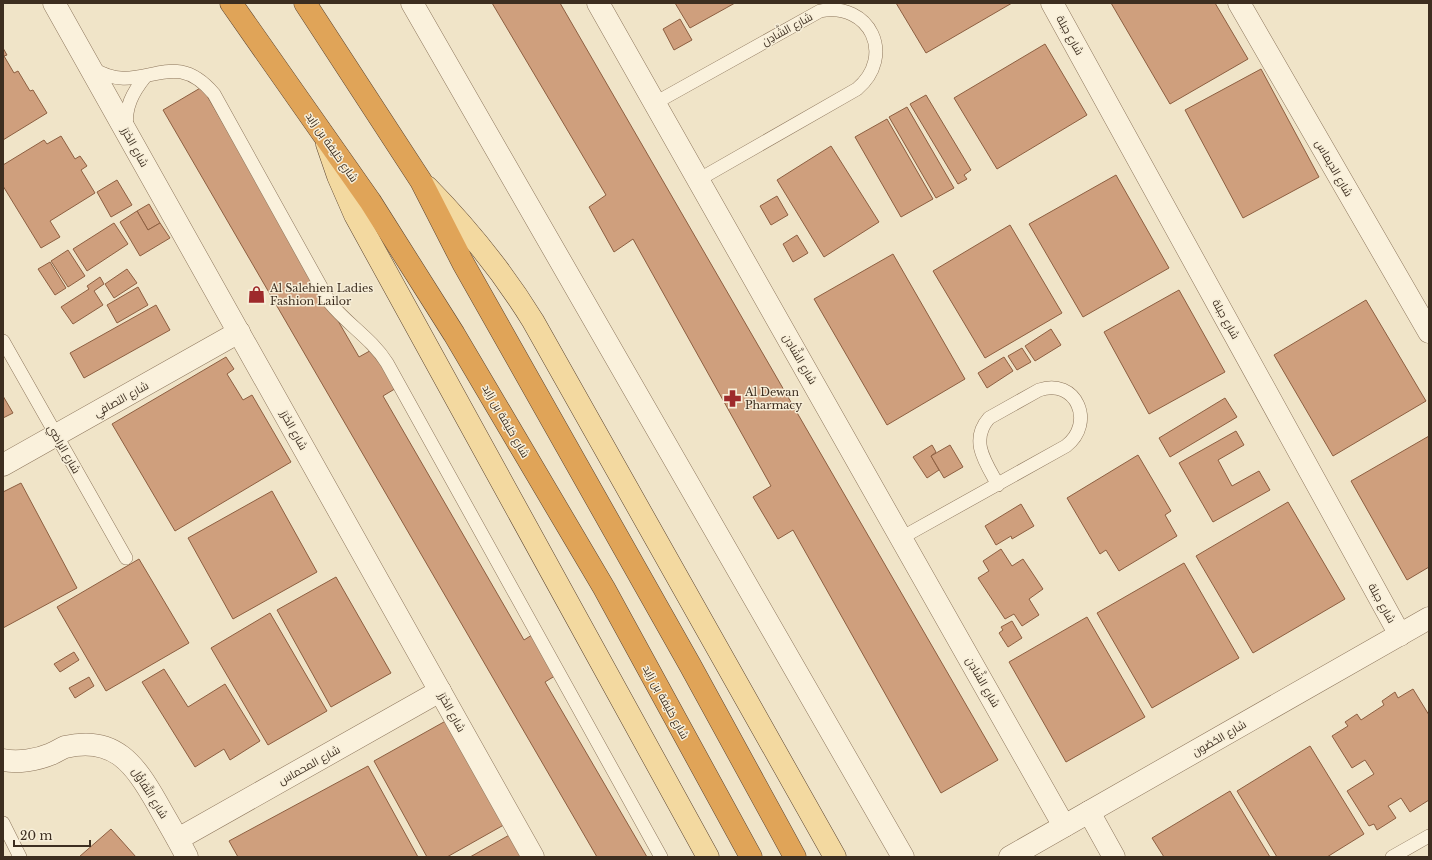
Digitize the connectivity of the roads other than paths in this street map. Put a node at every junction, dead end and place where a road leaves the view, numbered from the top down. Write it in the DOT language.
graph roads {
  1 [pos="54,3"];
  2 [pos="231,3"];
  3 [pos="305,3"];
  4 [pos="412,3"];
  5 [pos="598,3"];
  6 [pos="1052,3"];
  7 [pos="1239,3"];
  8 [pos="89,66"];
  9 [pos="145,77"];
  10 [pos="655,103"];
  11 [pos="128,134"];
  12 [pos="324,135"];
  13 [pos="698,180"];
  14 [pos="421,181"];
  15 [pos="239,332"];
  16 [pos="1429,332"];
  17 [pos="3,341"];
  18 [pos="56,435"];
  19 [pos="3,465"];
  20 [pos="998,484"];
  21 [pos="901,538"];
  22 [pos="126,558"];
  23 [pos="1429,618"];
  24 [pos="1400,635"];
  25 [pos="440,691"];
  26 [pos="4,761"];
  27 [pos="1088,812"];
  28 [pos="3,823"];
  29 [pos="1064,826"];
  30 [pos="1429,836"];
  31 [pos="182,848"];
  32 [pos="835,856"];
  33 [pos="20,857"];
  34 [pos="533,857"];
  35 [pos="661,857"];
  36 [pos="708,857"];
  37 [pos="751,857"];
  38 [pos="796,857"];
  39 [pos="903,857"];
  40 [pos="1010,857"];
  41 [pos="1114,857"];
  42 [pos="1392,857"];
  1 -- 8 [label="street, شارع الخَرَز"];
  2 -- 12 [label="highway, شارع خليفة بن زايد"];
  3 -- 14 [label="highway"];
  4 -- 39 [label="street"];
  5 -- 10 [label="street, شارع الشَّادِن"];
  6 -- 24 [label="street, شارع جبلة"];
  7 -- 16 [label="street, شارع الديماس"];
  8 -- 9 [label="lane"];
  8 -- 11 [label="street, شارع الخَرَز"];
  9 -- 11 [label="lane"];
  9 -- 35 [label="lane"];
  10 -- 13 [label="street, شارع الشَّادِن"];
  10 -- 13 [label="lane, شارع الشَّادِن"];
  11 -- 15 [label="street, شارع الخَرَز"];
  12 -- 36 [label="main road"];
  12 -- 37 [label="highway, شارع خليفة بن زايد"];
  13 -- 21 [label="street, شارع الشَّادِن"];
  14 -- 32 [label="main road"];
  14 -- 38 [label="highway"];
  15 -- 18 [label="street, شارع التصافي"];
  15 -- 25 [label="street, شارع الخَرَز"];
  17 -- 18 [label="lane, شارع الراضي"];
  18 -- 19 [label="street, شارع التصافي"];
  18 -- 22 [label="lane, شارع الراضي"];
  20 -- 20 [label="lane"];
  20 -- 21 [label="lane"];
  21 -- 29 [label="street, شارع الشَّادِن"];
  23 -- 24 [label="street, شارع الحُصُون"];
  24 -- 27 [label="street, شارع الحُصُون"];
  25 -- 31 [label="street, شارع المحماس"];
  25 -- 34 [label="street, شارع الخَرَز"];
  26 -- 31 [label="street, شارع التَّفَاؤُل"];
  27 -- 29 [label="street, شارع الحُصُون"];
  27 -- 41 [label="street"];
  28 -- 33 [label="lane"];
  29 -- 40 [label="street, شارع الحُصُون"];
  30 -- 42 [label="lane"];
}
